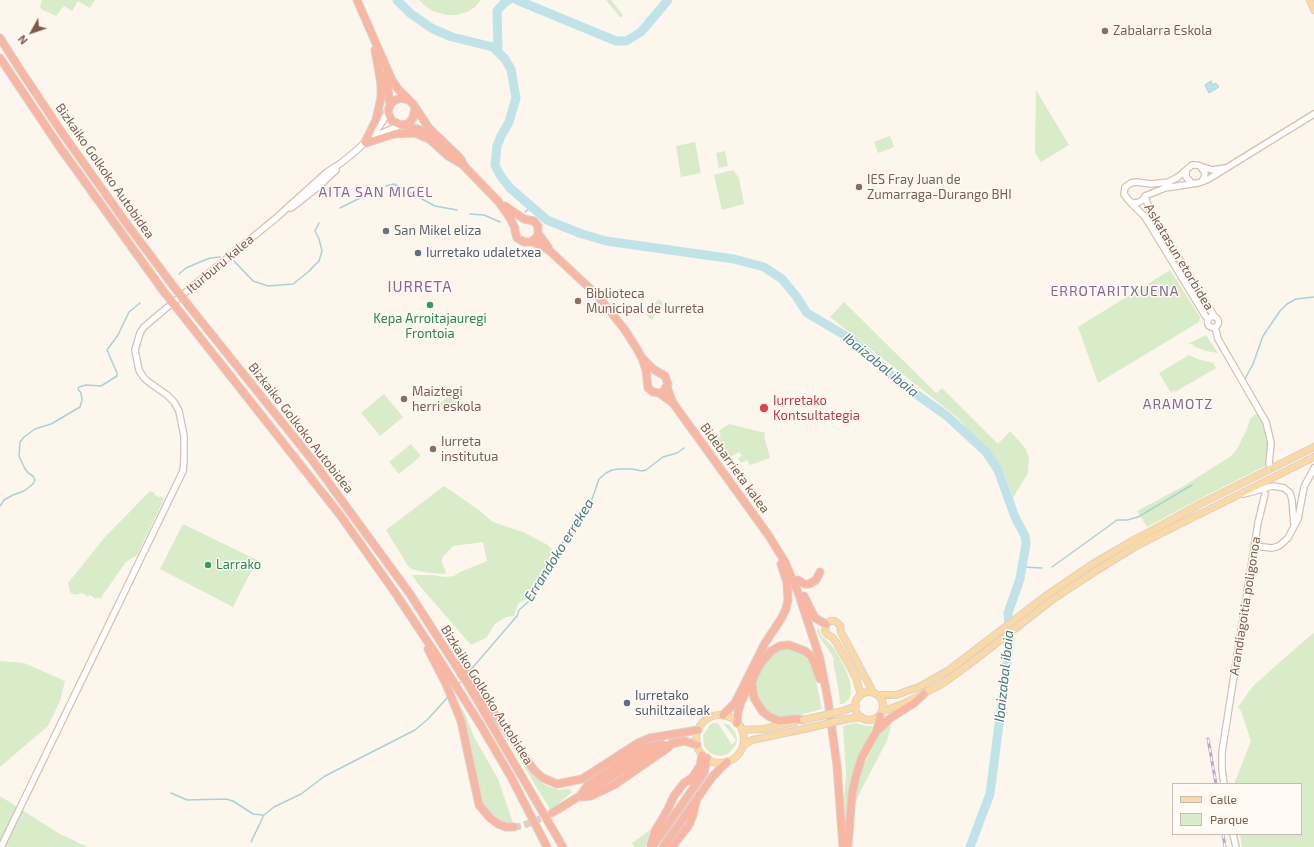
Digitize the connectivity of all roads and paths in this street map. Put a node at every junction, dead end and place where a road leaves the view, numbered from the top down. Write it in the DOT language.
graph roads {
  1 [pos="357,0"];
  2 [pos="1310,0"];
  3 [pos="1314,10"];
  4 [pos="0,38"];
  5 [pos="375,43"];
  6 [pos="0,58"];
  7 [pos="409,100"];
  8 [pos="414,106"];
  9 [pos="389,107"];
  10 [pos="1314,114"];
  11 [pos="402,125"];
  12 [pos="366,142"];
  13 [pos="341,163"];
  14 [pos="1200,166"];
  15 [pos="465,167"];
  16 [pos="1225,168"];
  17 [pos="1186,171"];
  18 [pos="321,177"];
  19 [pos="1201,182"];
  20 [pos="1139,183"];
  21 [pos="1192,183"];
  22 [pos="310,194"];
  23 [pos="1145,197"];
  24 [pos="498,201"];
  25 [pos="1131,203"];
  26 [pos="288,207"];
  27 [pos="276,218"];
  28 [pos="524,219"];
  29 [pos="515,228"];
  30 [pos="538,233"];
  31 [pos="531,242"];
  32 [pos="551,252"];
  33 [pos="1211,317"];
  34 [pos="1215,327"];
  35 [pos="642,358"];
  36 [pos="659,372"];
  37 [pos="647,379"];
  38 [pos="667,387"];
  39 [pos="659,393"];
  40 [pos="673,403"];
  41 [pos="1314,447"];
  42 [pos="1314,458"];
  43 [pos="1270,464"];
  44 [pos="1314,468"];
  45 [pos="1265,494"];
  46 [pos="1235,497"];
  47 [pos="753,513"];
  48 [pos="1294,524"];
  49 [pos="1153,534"];
  50 [pos="1255,546"];
  51 [pos="777,549"];
  52 [pos="820,572"];
  53 [pos="798,580"];
  54 [pos="424,616"];
  55 [pos="826,624"];
  56 [pos="421,632"];
  57 [pos="840,632"];
  58 [pos="832,637"];
  59 [pos="754,676"];
  60 [pos="876,694"];
  61 [pos="924,694"];
  62 [pos="861,695"];
  63 [pos="856,706"];
  64 [pos="881,713"];
  65 [pos="723,715"];
  66 [pos="861,717"];
  67 [pos="803,720"];
  68 [pos="738,723"];
  69 [pos="698,730"];
  70 [pos="742,730"];
  71 [pos="876,732"];
  72 [pos="697,745"];
  73 [pos="743,746"];
  74 [pos="835,752"];
  75 [pos="705,756"];
  76 [pos="727,762"];
  77 [pos="1224,783"];
  78 [pos="695,801"];
  79 [pos="552,813"];
  80 [pos="514,827"];
  81 [pos="1233,835"];
  82 [pos="658,846"];
  83 [pos="1,847"];
  84 [pos="547,847"];
  85 [pos="563,847"];
  86 [pos="672,847"];
  87 [pos="843,847"];
  88 [pos="848,847"];
  89 [pos="1236,847"];
  1 -- 5 [label="highway"];
  2 -- 3 [label="main road"];
  4 -- 54 [label="highway, Bizkaiko Golkoko Autobidea, bridge"];
  5 -- 7 [label="highway"];
  5 -- 9 [label="highway"];
  5 -- 12 [label="highway"];
  6 -- 56 [label="highway, Bizkaiko Golkoko Autobidea, bridge"];
  7 -- 8 [label="highway"];
  7 -- 9 [label="highway"];
  8 -- 11 [label="highway"];
  8 -- 15 [label="highway"];
  9 -- 11 [label="highway"];
  9 -- 12 [label="street"];
  10 -- 16 [label="street"];
  11 -- 12 [label="street"];
  11 -- 15 [label="highway"];
  12 -- 13 [label="street"];
  12 -- 15 [label="highway"];
  13 -- 18 [label="street"];
  13 -- 22 [label="street"];
  14 -- 16 [label="street"];
  14 -- 17 [label="street"];
  14 -- 19 [label="street"];
  15 -- 24 [label="highway"];
  16 -- 19 [label="street"];
  17 -- 20 [label="street"];
  17 -- 21 [label="street"];
  18 -- 22 [label="street"];
  18 -- 26 [label="street"];
  19 -- 21 [label="street"];
  20 -- 23 [label="street"];
  20 -- 25 [label="street"];
  21 -- 23 [label="street"];
  22 -- 26 [label="street"];
  22 -- 27 [label="street"];
  23 -- 25 [label="street"];
  23 -- 33 [label="street, Askatasun etorbidea"];
  24 -- 28 [label="highway"];
  24 -- 29 [label="highway"];
  25 -- 33 [label="street, Askatasun etorbidea"];
  26 -- 27 [label="street"];
  27 -- 83 [label="street, Iturburu kalea"];
  28 -- 29 [label="highway"];
  28 -- 30 [label="highway"];
  29 -- 31 [label="highway"];
  30 -- 31 [label="highway"];
  30 -- 32 [label="highway"];
  31 -- 32 [label="highway"];
  32 -- 35 [label="highway"];
  33 -- 34 [label="street"];
  33 -- 34 [label="street"];
  34 -- 43 [label="street, Askatasun etorbidea"];
  35 -- 36 [label="highway"];
  35 -- 37 [label="highway"];
  36 -- 37 [label="highway"];
  36 -- 38 [label="highway"];
  37 -- 39 [label="highway"];
  38 -- 39 [label="highway"];
  38 -- 40 [label="highway"];
  39 -- 40 [label="highway"];
  40 -- 47 [label="highway, Bidebarrieta kalea"];
  41 -- 49 [label="main road"];
  42 -- 46 [label="main road"];
  44 -- 48 [label="street"];
  45 -- 50 [label="street, Arandiagoitia poligonoa"];
  46 -- 48 [label="street"];
  46 -- 49 [label="main road"];
  47 -- 51 [label="highway, Bidebarrieta kalea"];
  47 -- 65 [label="highway"];
  48 -- 50 [label="street"];
  49 -- 60 [label="main road, bridge"];
  49 -- 61 [label="main road, bridge"];
  50 -- 77 [label="street, Arandiagoitia poligonoa"];
  51 -- 53 [label="highway"];
  51 -- 74 [label="highway"];
  52 -- 53 [label="highway"];
  53 -- 55 [label="highway"];
  54 -- 69 [label="highway"];
  54 -- 85 [label="highway, Bizkaiko Golkoko Autobidea"];
  55 -- 57 [label="main road"];
  55 -- 58 [label="main road"];
  56 -- 80 [label="highway"];
  56 -- 84 [label="highway, Bizkaiko Golkoko Autobidea"];
  57 -- 58 [label="main road"];
  57 -- 60 [label="main road"];
  58 -- 62 [label="main road"];
  59 -- 67 [label="highway"];
  59 -- 68 [label="highway"];
  59 -- 74 [label="highway"];
  60 -- 62 [label="main road"];
  60 -- 64 [label="main road"];
  61 -- 64 [label="main road"];
  61 -- 71 [label="highway"];
  62 -- 63 [label="main road"];
  63 -- 66 [label="main road"];
  63 -- 67 [label="main road, bridge"];
  64 -- 66 [label="main road"];
  64 -- 71 [label="highway"];
  65 -- 68 [label="main road"];
  65 -- 69 [label="main road"];
  66 -- 73 [label="main road, bridge"];
  67 -- 70 [label="main road"];
  68 -- 70 [label="main road"];
  69 -- 72 [label="main road"];
  70 -- 73 [label="main road"];
  71 -- 88 [label="highway"];
  72 -- 75 [label="main road"];
  72 -- 79 [label="highway"];
  73 -- 76 [label="main road"];
  74 -- 87 [label="highway"];
  75 -- 76 [label="main road"];
  75 -- 82 [label="highway"];
  75 -- 82 [label="highway"];
  76 -- 78 [label="highway"];
  78 -- 82 [label="highway"];
  78 -- 86 [label="highway"];
  81 -- 89 [label="street"];
}
